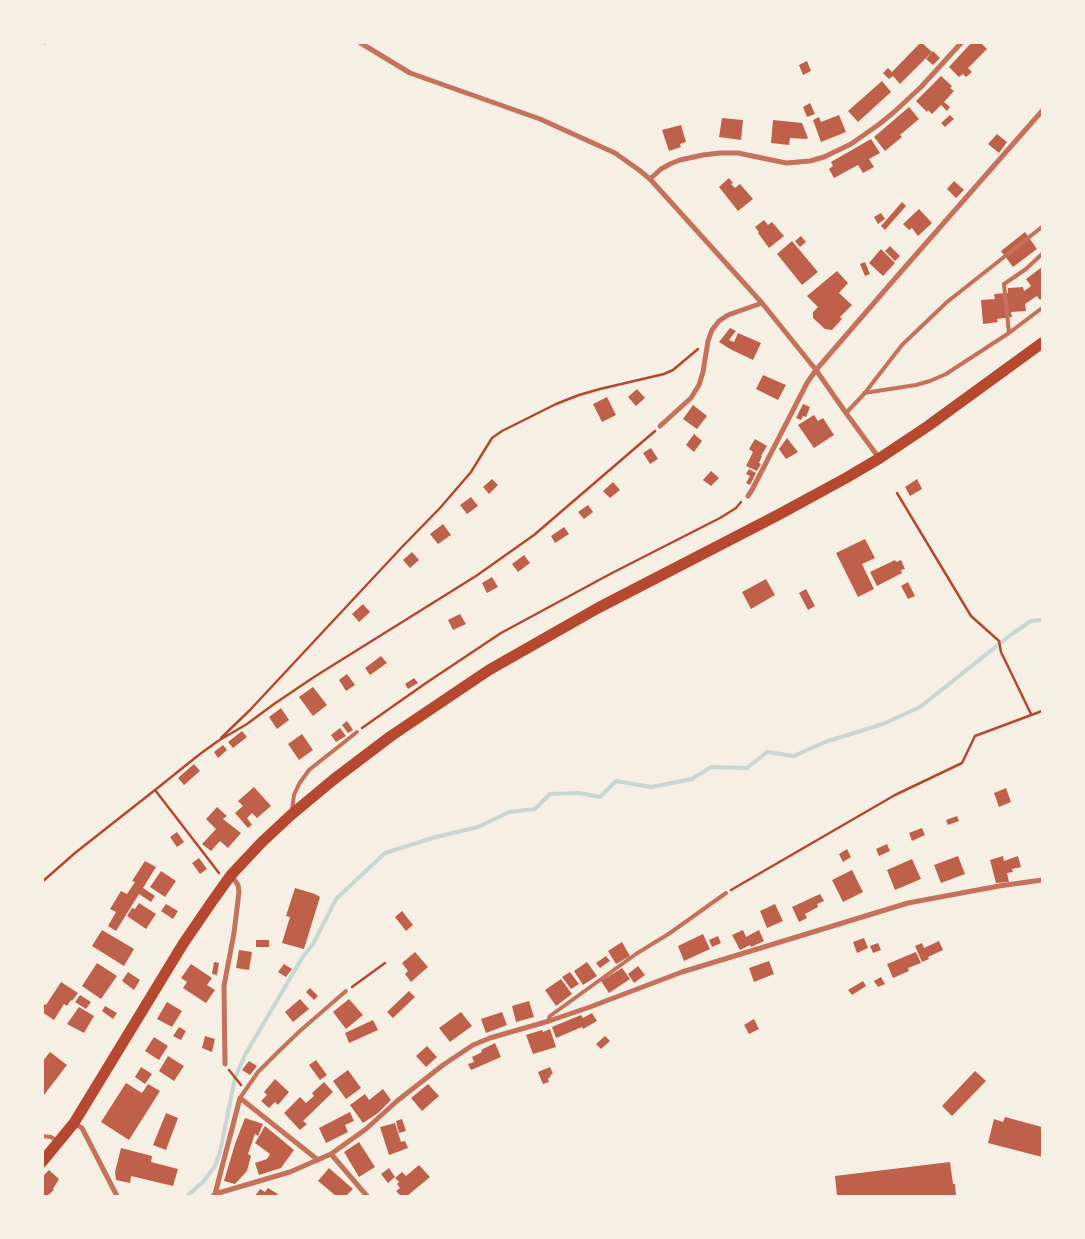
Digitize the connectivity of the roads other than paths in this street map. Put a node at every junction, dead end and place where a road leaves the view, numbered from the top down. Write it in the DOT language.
graph roads {
  1 [pos="359,42"];
  2 [pos="962,42"];
  3 [pos="1042,111"];
  4 [pos="650,178"];
  5 [pos="1042,227"];
  6 [pos="1042,254"];
  7 [pos="762,304"];
  8 [pos="1042,308"];
  9 [pos="1009,333"];
  10 [pos="1042,343"];
  11 [pos="816,370"];
  12 [pos="864,394"];
  13 [pos="846,413"];
  14 [pos="660,426"];
  15 [pos="880,458"];
  16 [pos="748,496"];
  17 [pos="357,732"];
  18 [pos="291,815"];
  19 [pos="229,878"];
  20 [pos="1042,880"];
  21 [pos="726,893"];
  22 [pos="346,991"];
  23 [pos="549,1021"];
  24 [pos="225,1064"];
  25 [pos="240,1098"];
  26 [pos="74,1123"];
  27 [pos="42,1136"];
  28 [pos="59,1143"];
  29 [pos="331,1154"];
  30 [pos="318,1160"];
  31 [pos="42,1162"];
  32 [pos="214,1195"];
  33 [pos="117,1196"];
  34 [pos="367,1196"];
  1 -- 4 [label="street"];
  2 -- 4 [label="street"];
  3 -- 11 [label="street"];
  4 -- 7 [label="street"];
  5 -- 12 [label="lane"];
  6 -- 9 [label="lane"];
  7 -- 11 [label="street"];
  7 -- 14 [label="street"];
  8 -- 9 [label="lane"];
  9 -- 12 [label="lane"];
  10 -- 15 [label="main road"];
  11 -- 13 [label="street"];
  11 -- 16 [label="street"];
  12 -- 13 [label="lane"];
  13 -- 15 [label="street"];
  15 -- 18 [label="main road"];
  17 -- 18 [label="lane"];
  18 -- 19 [label="main road"];
  19 -- 24 [label="street"];
  19 -- 26 [label="main road"];
  20 -- 23 [label="street"];
  21 -- 23 [label="lane"];
  22 -- 25 [label="lane"];
  23 -- 29 [label="street"];
  25 -- 30 [label="street"];
  25 -- 32 [label="street"];
  26 -- 28 [label="main road"];
  26 -- 33 [label="street"];
  27 -- 28 [label="lane"];
  28 -- 31 [label="main road"];
  29 -- 30 [label="street"];
  29 -- 34 [label="street"];
  30 -- 32 [label="street"];
}
